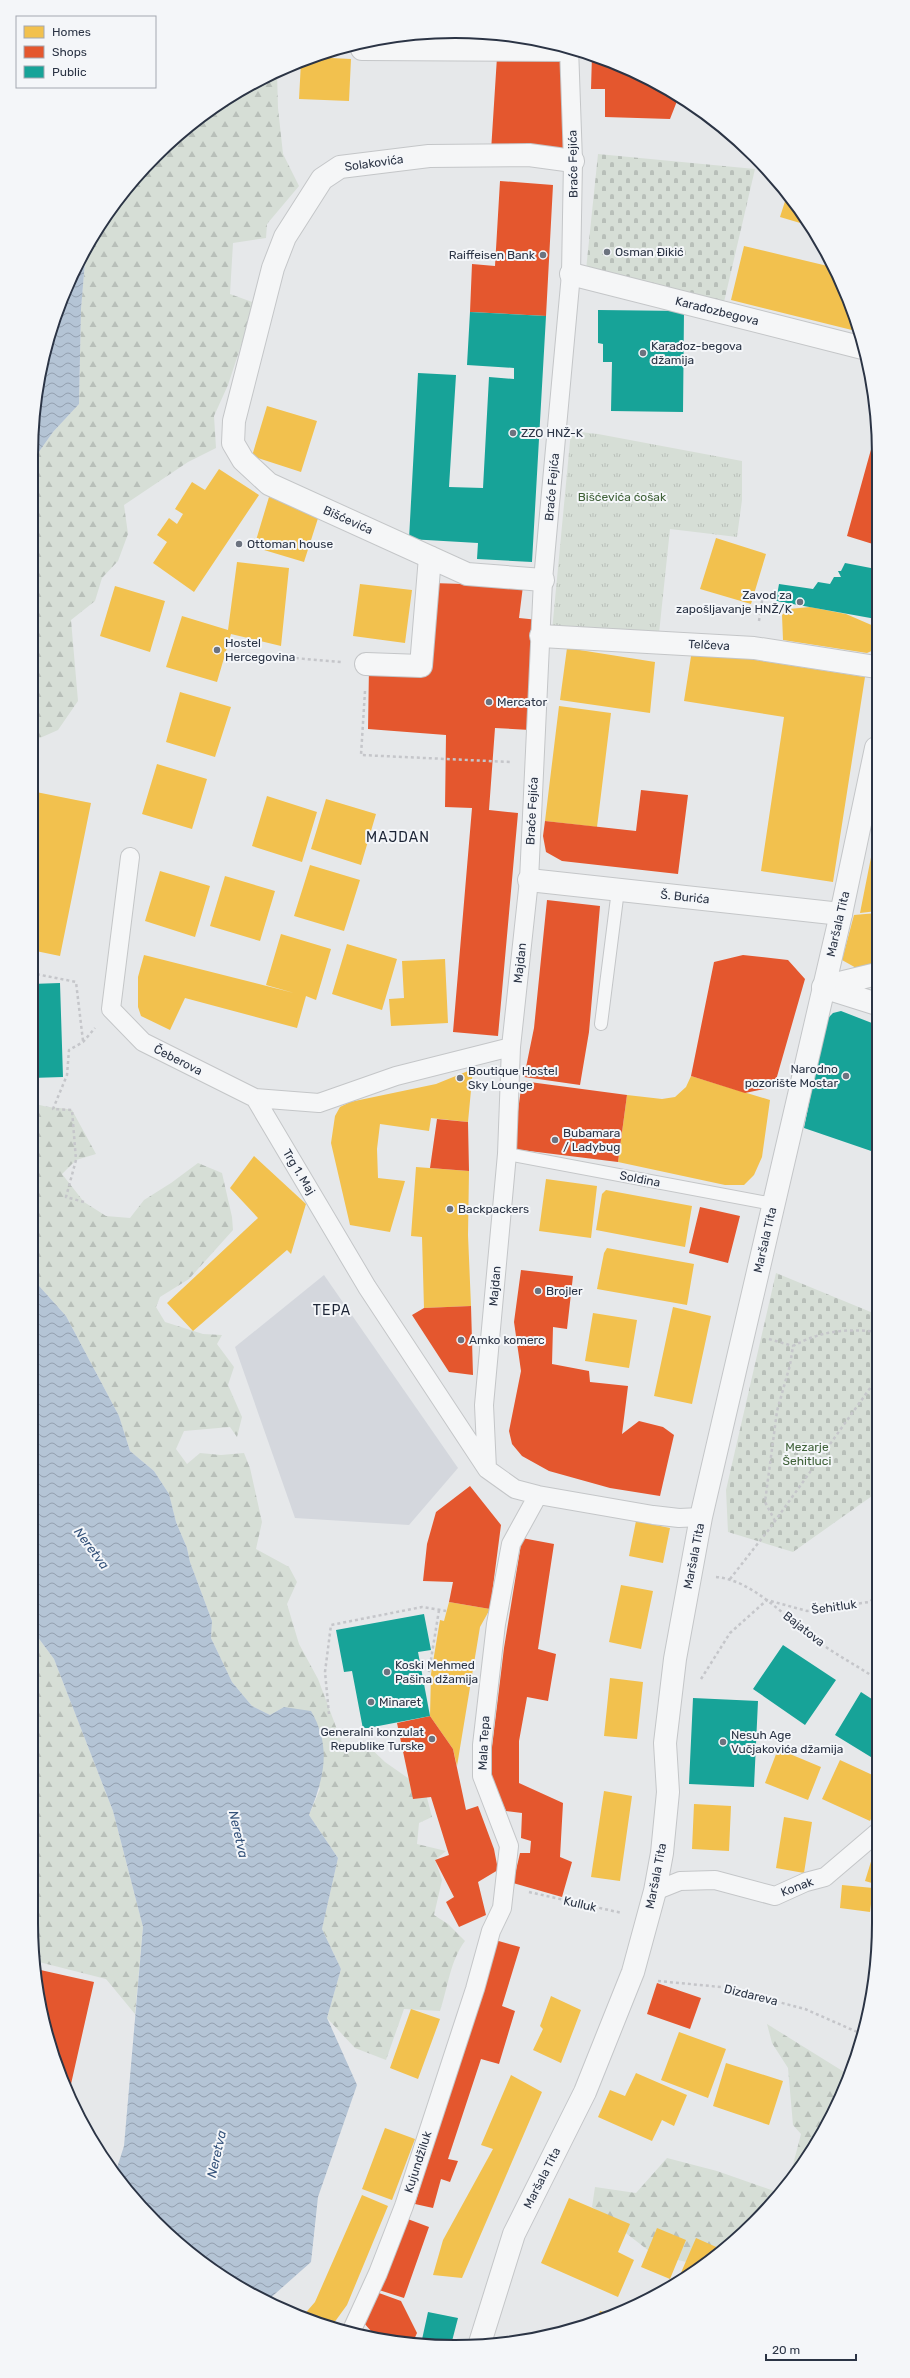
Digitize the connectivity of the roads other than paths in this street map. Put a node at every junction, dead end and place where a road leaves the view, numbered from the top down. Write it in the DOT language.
graph roads {
  1 [pos="362,49"];
  2 [pos="550,49"];
  3 [pos="569,54"];
  4 [pos="573,161"];
  5 [pos="571,274"];
  6 [pos="858,347"];
  7 [pos="245,380"];
  8 [pos="430,557"];
  9 [pos="544,580"];
  10 [pos="541,636"];
  11 [pos="366,664"];
  12 [pos="872,666"];
  13 [pos="872,767"];
  14 [pos="130,857"];
  15 [pos="529,880"];
  16 [pos="618,890"];
  17 [pos="841,914"];
  18 [pos="872,975"];
  19 [pos="823,987"];
  20 [pos="872,1002"];
  21 [pos="601,1024"];
  22 [pos="511,1046"];
  23 [pos="255,1098"];
  24 [pos="507,1154"];
  25 [pos="774,1204"];
  26 [pos="487,1469"];
  27 [pos="538,1495"];
  28 [pos="701,1517"];
  29 [pos="872,1837"];
  30 [pos="655,1891"];
  31 [pos="475,1989"];
  32 [pos="353,2327"];
  33 [pos="481,2339"];
  1 -- 2 [label="street"];
  3 -- 4 [label="street, Braće Fejića"];
  4 -- 5 [label="street, Braće Fejića"];
  4 -- 7 [label="street, Solakovića"];
  5 -- 6 [label="street, Karađozbegova"];
  5 -- 9 [label="street, Braće Fejića"];
  7 -- 8 [label="street, Bišćevića"];
  8 -- 9 [label="street, Bišćevića"];
  8 -- 11 [label="street"];
  9 -- 10 [label="street, Braće Fejića"];
  10 -- 12 [label="street, Telčeva"];
  10 -- 15 [label="street, Braće Fejića"];
  13 -- 17 [label="street, Maršala Tita"];
  14 -- 23 [label="street, Čeberova"];
  15 -- 16 [label="street, Š. Burića"];
  15 -- 22 [label="street, Majdan"];
  16 -- 17 [label="street, Š. Burića"];
  16 -- 21 [label="lane"];
  17 -- 19 [label="street, Maršala Tita"];
  18 -- 19 [label="street"];
  19 -- 20 [label="street"];
  19 -- 25 [label="street, Maršala Tita"];
  22 -- 23 [label="street"];
  22 -- 24 [label="street, Majdan"];
  23 -- 26 [label="street, Trg 1. Maj"];
  24 -- 25 [label="lane, Soldina"];
  24 -- 26 [label="street, Majdan"];
  25 -- 28 [label="street, Maršala Tita"];
  26 -- 27 [label="street"];
  27 -- 28 [label="street"];
  27 -- 31 [label="street, Mala Tepa"];
  28 -- 30 [label="street, Maršala Tita"];
  29 -- 30 [label="street, Konak"];
  30 -- 33 [label="street, Maršala Tita"];
  31 -- 32 [label="street, Kujundžiluk"];
}
